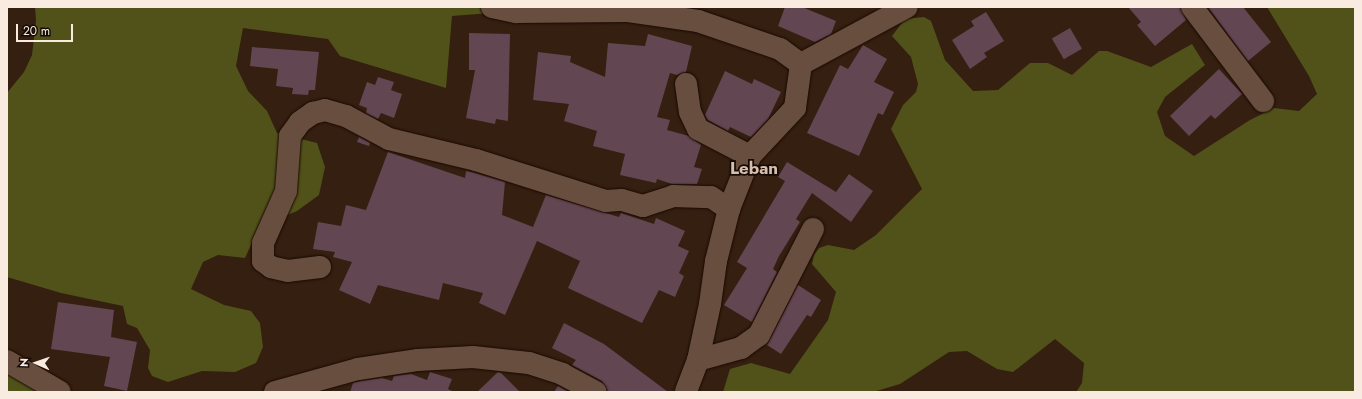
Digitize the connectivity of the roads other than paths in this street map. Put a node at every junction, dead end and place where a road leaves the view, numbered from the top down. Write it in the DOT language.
graph roads {
  1 [pos="492,7"];
  2 [pos="907,7"];
  3 [pos="1192,7"];
  4 [pos="699,14"];
  5 [pos="801,64"];
  6 [pos="686,84"];
  7 [pos="1263,101"];
  8 [pos="750,156"];
  9 [pos="729,209"];
  10 [pos="813,229"];
  11 [pos="320,267"];
  12 [pos="698,360"];
  13 [pos="7,361"];
  14 [pos="60,392"];
  15 [pos="274,392"];
  16 [pos="596,392"];
  17 [pos="686,392"];
  1 -- 4 [label="street"];
  2 -- 5 [label="street"];
  3 -- 7 [label="street"];
  4 -- 5 [label="street"];
  5 -- 8 [label="street"];
  6 -- 8 [label="street"];
  8 -- 9 [label="street"];
  9 -- 11 [label="street"];
  9 -- 12 [label="street"];
  10 -- 12 [label="street"];
  12 -- 17 [label="street"];
  13 -- 14 [label="street"];
  15 -- 16 [label="street"];
}
